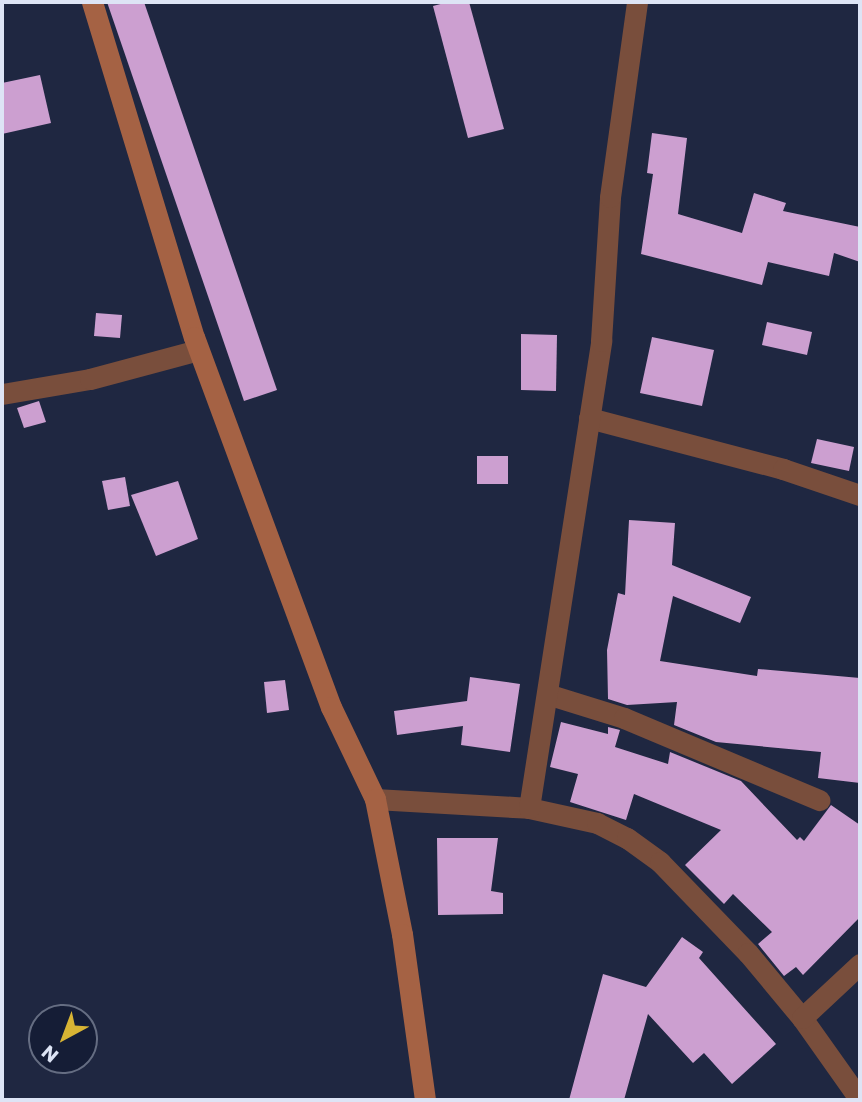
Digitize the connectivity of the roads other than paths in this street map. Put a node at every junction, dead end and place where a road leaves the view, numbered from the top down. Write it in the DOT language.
graph roads {
  1 [pos="92,2"];
  2 [pos="637,2"];
  3 [pos="198,350"];
  4 [pos="2,394"];
  5 [pos="589,418"];
  6 [pos="860,495"];
  7 [pos="547,694"];
  8 [pos="375,799"];
  9 [pos="819,800"];
  10 [pos="529,808"];
  11 [pos="860,964"];
  12 [pos="802,1018"];
  13 [pos="425,1100"];
  14 [pos="860,1100"];
  1 -- 3 [label="main road"];
  2 -- 5 [label="street"];
  3 -- 4 [label="street"];
  3 -- 8 [label="main road"];
  5 -- 6 [label="street"];
  5 -- 7 [label="street"];
  7 -- 9 [label="street"];
  7 -- 10 [label="street"];
  8 -- 10 [label="street"];
  8 -- 13 [label="main road"];
  10 -- 12 [label="street"];
  11 -- 12 [label="street"];
  12 -- 14 [label="street"];
}
